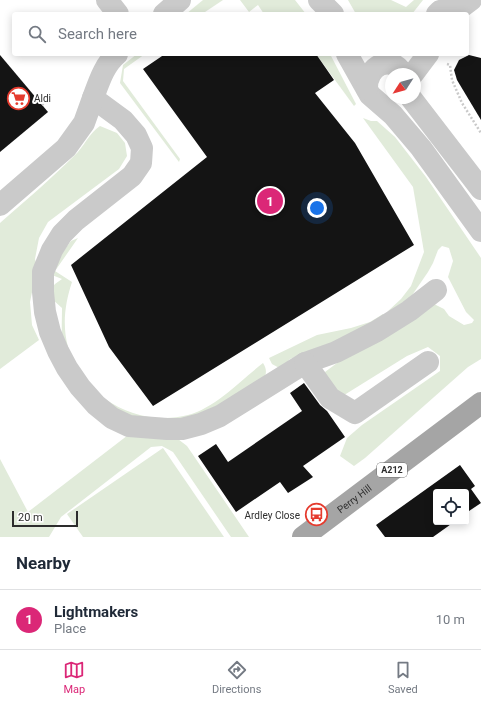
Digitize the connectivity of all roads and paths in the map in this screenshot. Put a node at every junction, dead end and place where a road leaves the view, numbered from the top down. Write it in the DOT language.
graph roads {
  1 [pos="106,0"];
  2 [pos="180,0"];
  3 [pos="464,7"];
  4 [pos="116,12"];
  5 [pos="166,12"];
  6 [pos="439,12"];
  7 [pos="115,56"];
  8 [pos="348,56"];
  9 [pos="436,58"];
  10 [pos="390,62"];
  11 [pos="421,68"];
  12 [pos="370,95"];
  13 [pos="51,97"];
  14 [pos="93,98"];
  15 [pos="385,103"];
  16 [pos="416,104"];
  17 [pos="42,105"];
  18 [pos="481,133"];
  19 [pos="481,189"];
  20 [pos="0,205"];
  21 [pos="481,231"];
  22 [pos="436,290"];
  23 [pos="428,362"];
  24 [pos="305,363"];
  25 [pos="481,403"];
  26 [pos="303,537"];
  1 -- 4 [label="lane"];
  2 -- 5 [label="lane"];
  3 -- 6 [label="lane"];
  7 -- 14 [label="lane"];
  8 -- 12 [label="lane"];
  9 -- 11 [label="lane"];
  9 -- 18 [label="path"];
  10 -- 12 [label="lane"];
  12 -- 15 [label="lane"];
  12 -- 21 [label="lane"];
  13 -- 17 [label="path"];
  14 -- 20 [label="lane"];
  14 -- 24 [label="lane"];
  16 -- 19 [label="lane"];
  22 -- 24 [label="lane"];
  23 -- 24 [label="lane"];
  25 -- 26 [label="main road, Perry Hill / A212"];
}
